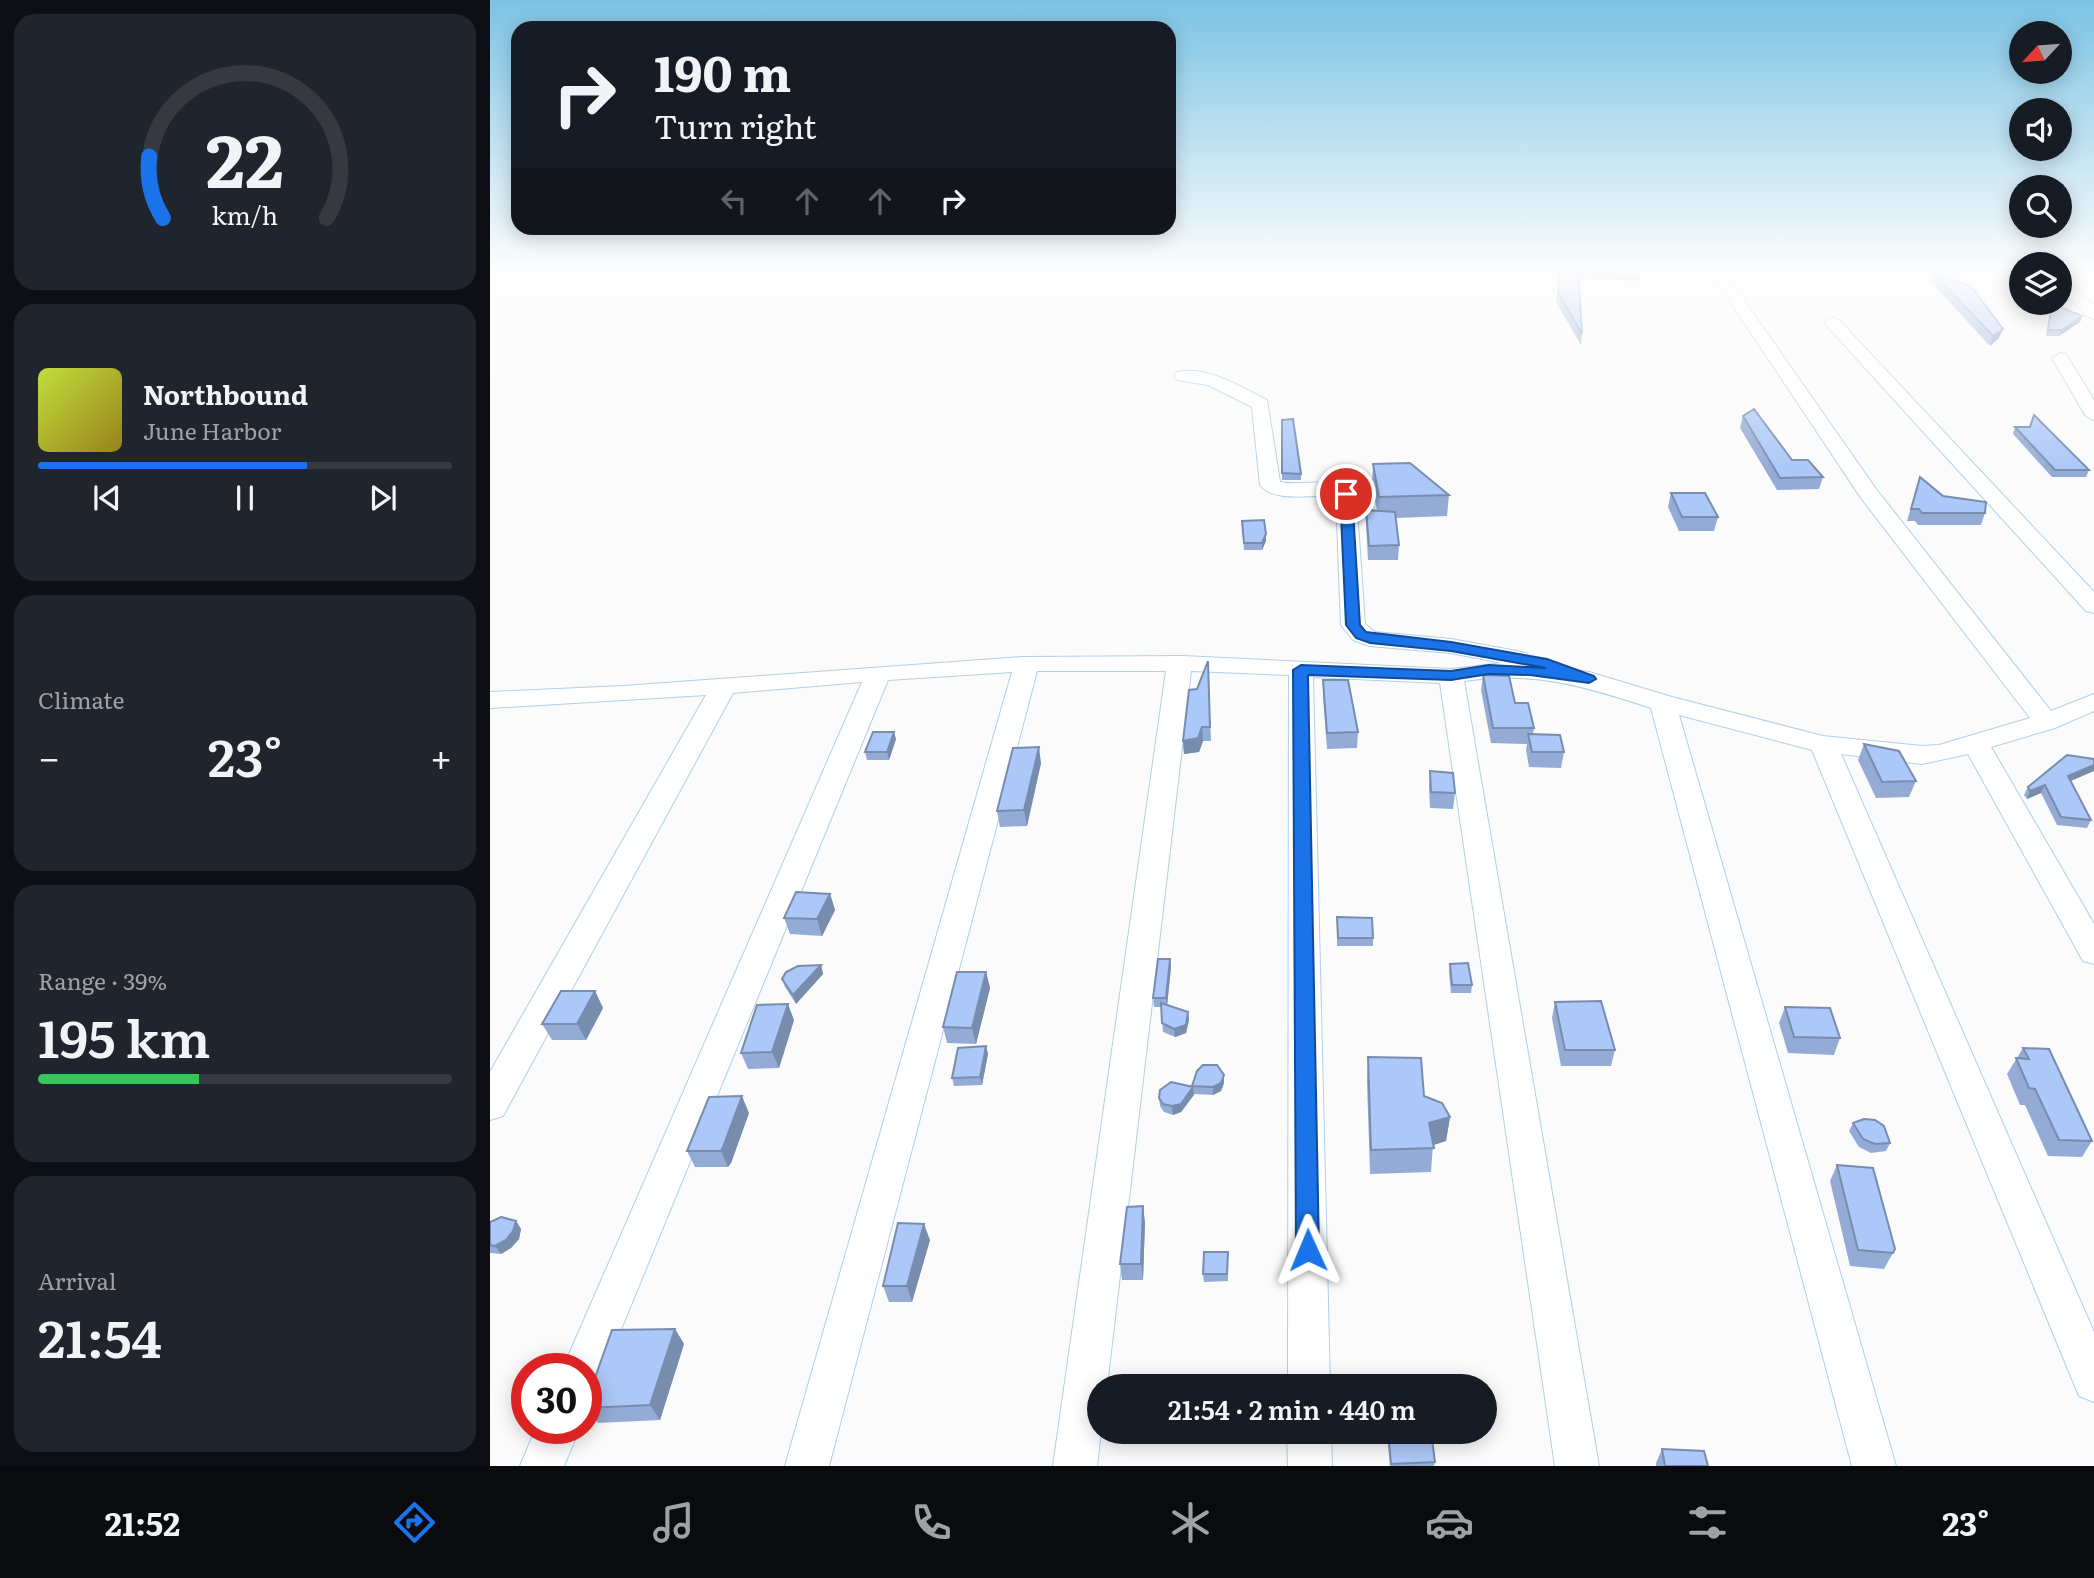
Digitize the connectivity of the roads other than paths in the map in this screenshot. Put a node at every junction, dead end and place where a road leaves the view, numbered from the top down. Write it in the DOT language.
graph roads {
  1 [pos="1760,335"];
  2 [pos="1844,335"];
  3 [pos="2060,358"];
  4 [pos="1183,376"];
  5 [pos="2094,415"];
  6 [pos="2094,606"];
  7 [pos="1027,664"];
  8 [pos="1179,665"];
  9 [pos="1301,670"];
  10 [pos="878,674"];
  11 [pos="1451,676"];
  12 [pos="1589,679"];
  13 [pos="724,686"];
  14 [pos="490,701"];
  15 [pos="2094,702"];
  16 [pos="1663,703"];
  17 [pos="2046,722"];
  18 [pos="1975,742"];
  19 [pos="1823,744"];
  20 [pos="2094,952"];
  21 [pos="490,1105"];
  22 [pos="590,1353"];
  23 [pos="1309,1374"];
  24 [pos="2094,1381"];
  25 [pos="551,1444"];
  26 [pos="1309,1444"];
  27 [pos="542,1466"];
  28 [pos="807,1466"];
  29 [pos="1075,1466"];
  30 [pos="1310,1466"];
  31 [pos="1577,1466"];
  32 [pos="1874,1466"];
  1 -- 17 [label="street"];
  2 -- 6 [label="street"];
  3 -- 5 [label="street"];
  4 -- 12 [label="street"];
  7 -- 8 [label="street"];
  7 -- 10 [label="street"];
  7 -- 28 [label="street"];
  8 -- 9 [label="street"];
  8 -- 29 [label="street"];
  9 -- 11 [label="street"];
  9 -- 23 [label="street"];
  10 -- 13 [label="street"];
  10 -- 22 [label="street"];
  11 -- 12 [label="street"];
  11 -- 31 [label="street"];
  12 -- 16 [label="street"];
  13 -- 14 [label="street"];
  13 -- 21 [label="street"];
  15 -- 17 [label="street"];
  16 -- 19 [label="street"];
  16 -- 32 [label="street"];
  17 -- 18 [label="street"];
  18 -- 19 [label="street"];
  18 -- 20 [label="street"];
  19 -- 24 [label="street"];
  25 -- 27 [label="street"];
  26 -- 30 [label="street"];
}
